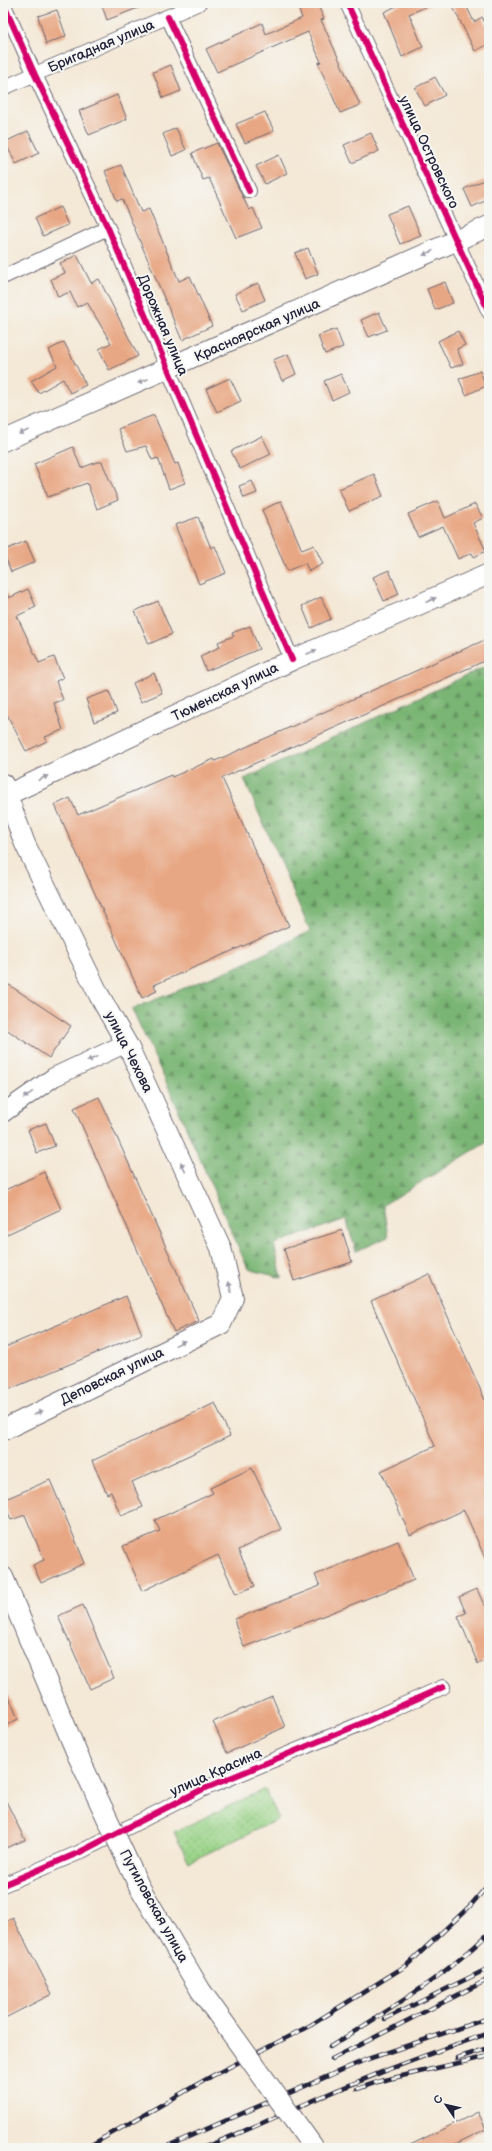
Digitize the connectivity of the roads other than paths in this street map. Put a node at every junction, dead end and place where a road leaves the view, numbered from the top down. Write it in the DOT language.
graph roads {
  1 [pos="3,3"];
  2 [pos="199,3"];
  3 [pos="347,3"];
  4 [pos="168,17"];
  5 [pos="35,75"];
  6 [pos="3,88"];
  7 [pos="249,191"];
  8 [pos="489,226"];
  9 [pos="108,228"];
  10 [pos="456,240"];
  11 [pos="3,277"];
  12 [pos="489,312"];
  13 [pos="169,369"];
  14 [pos="3,441"];
  15 [pos="489,574"];
  16 [pos="292,660"];
  17 [pos="5,790"];
  18 [pos="128,1046"];
  19 [pos="3,1113"];
  20 [pos="221,1324"];
  21 [pos="3,1430"];
  22 [pos="3,1577"];
  23 [pos="443,1687"];
  24 [pos="3,1885"];
  25 [pos="314,2148"];
  1 -- 5 [label="street, Дорожная улица"];
  2 -- 4 [label="street, Бригадная улица"];
  3 -- 10 [label="street, улица Островского"];
  4 -- 5 [label="street, Бригадная улица"];
  4 -- 7 [label="street"];
  5 -- 6 [label="street, Бригадная улица"];
  5 -- 9 [label="street, Дорожная улица"];
  8 -- 10 [label="main road, Красноярская улица"];
  9 -- 11 [label="street"];
  9 -- 13 [label="street, Дорожная улица"];
  10 -- 12 [label="street, улица Островского"];
  10 -- 13 [label="main road, Красноярская улица, one-way"];
  13 -- 14 [label="main road, Красноярская улица, one-way"];
  13 -- 16 [label="street, Дорожная улица"];
  16 -- 15 [label="main road, Тюменская улица, one-way"];
  17 -- 16 [label="main road, Тюменская улица, one-way"];
  17 -- 18 [label="main road, улица Чехова"];
  18 -- 19 [label="street, one-way"];
  20 -- 18 [label="main road, улица Чехова, one-way"];
  21 -- 20 [label="main road, Деповская улица, one-way"];
  22 -- 25 [label="main road, Путиловская улица, bridge"];
  23 -- 24 [label="street, улица Красина"];
}
